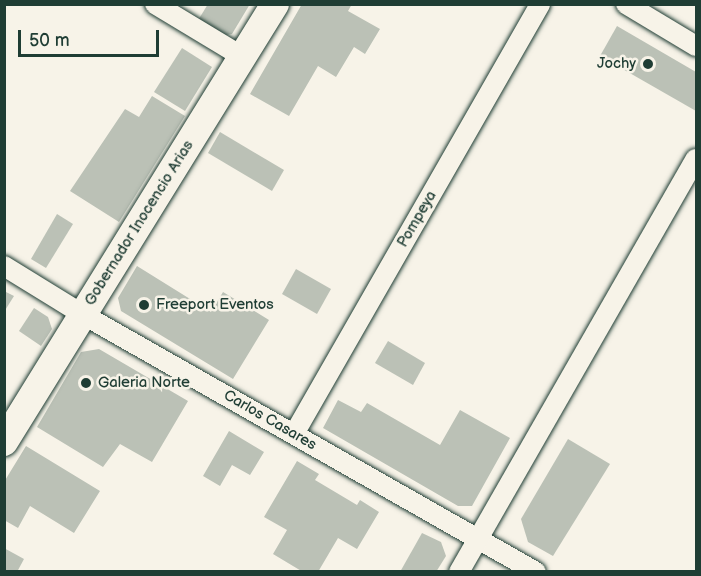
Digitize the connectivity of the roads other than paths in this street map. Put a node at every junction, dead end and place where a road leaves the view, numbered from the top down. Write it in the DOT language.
graph roads {
  1 [pos="154,4"];
  2 [pos="275,4"];
  3 [pos="540,4"];
  4 [pos="626,4"];
  5 [pos="696,46"];
  6 [pos="243,57"];
  7 [pos="696,159"];
  8 [pos="4,266"];
  9 [pos="82,314"];
  10 [pos="294,434"];
  11 [pos="4,442"];
  12 [pos="478,538"];
  13 [pos="459,572"];
  14 [pos="536,572"];
  1 -- 6 [label="street"];
  2 -- 6 [label="street, Gobernador Inocencio Arias"];
  3 -- 10 [label="street, Pompeya"];
  4 -- 5 [label="street"];
  6 -- 9 [label="street, Gobernador Inocencio Arias"];
  7 -- 12 [label="street"];
  8 -- 9 [label="street, Carlos Casares"];
  9 -- 10 [label="street, Carlos Casares"];
  9 -- 11 [label="street, Gobernador Inocencio Arias"];
  10 -- 12 [label="street, Carlos Casares"];
  12 -- 13 [label="street"];
  12 -- 14 [label="street, Carlos Casares"];
}
